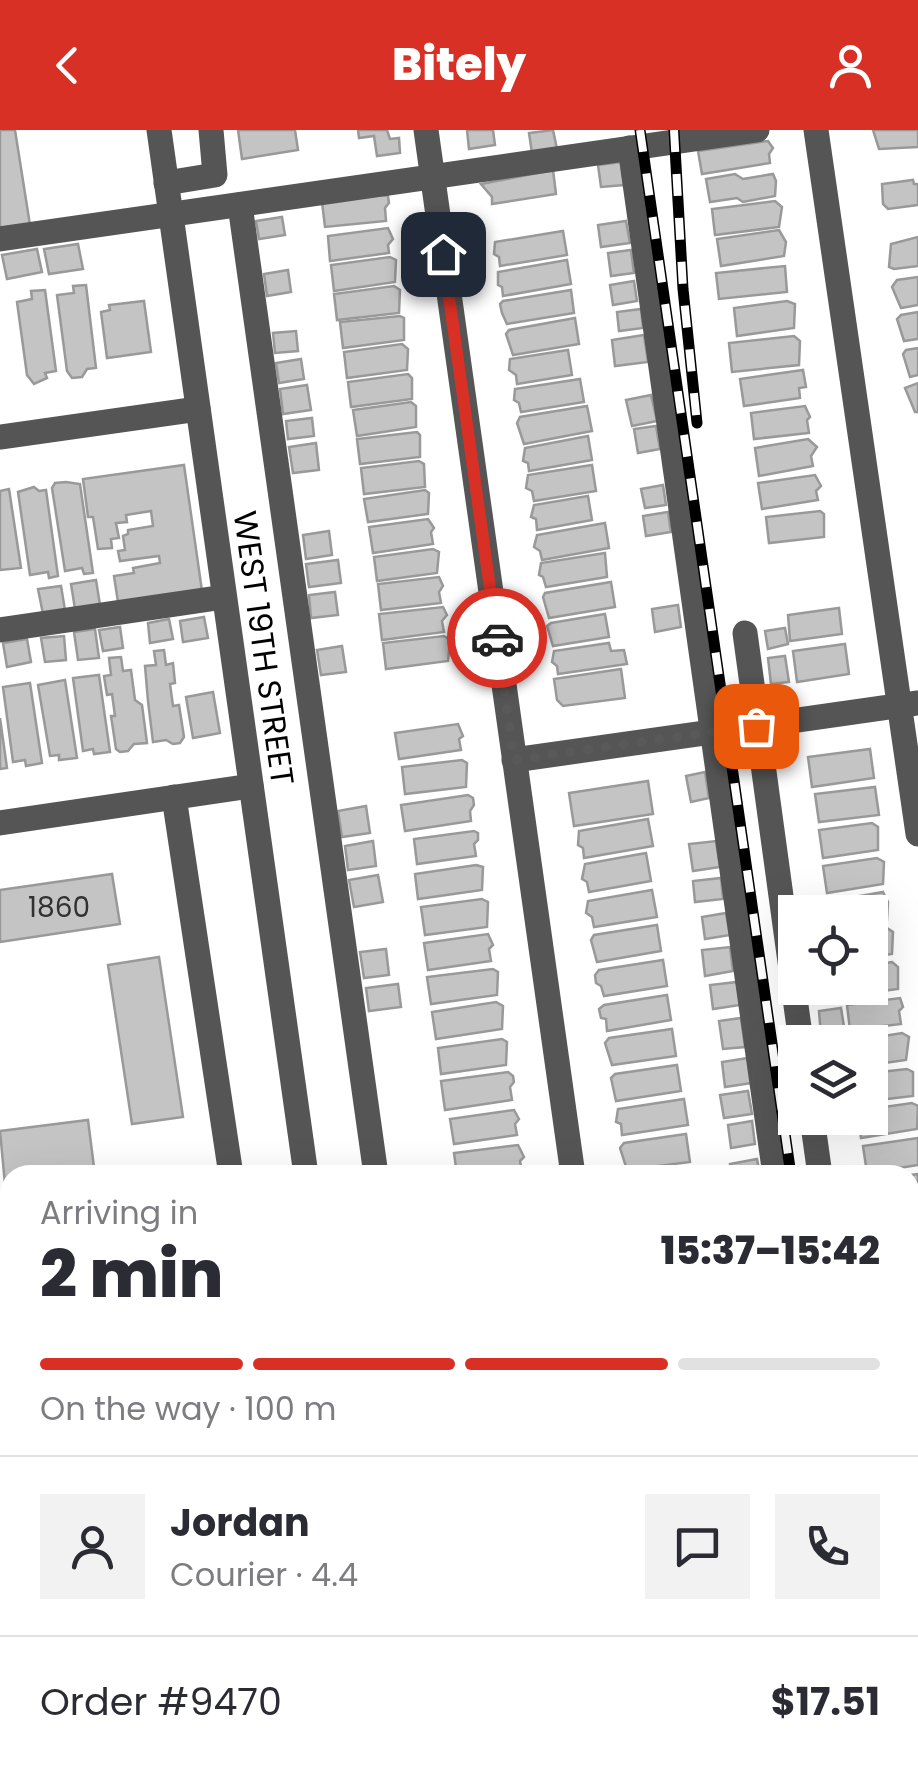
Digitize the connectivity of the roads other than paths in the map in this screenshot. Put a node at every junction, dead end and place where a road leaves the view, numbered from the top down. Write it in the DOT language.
graph roads {
  1 [pos="159,130"];
  2 [pos="210,130"];
  3 [pos="426,130"];
  4 [pos="756,130"];
  5 [pos="816,130"];
  6 [pos="630,148"];
  7 [pos="432,177"];
  8 [pos="166,183"];
  9 [pos="240,204"];
  10 [pos="170,215"];
  11 [pos="0,239"];
  12 [pos="198,409"];
  13 [pos="0,437"];
  14 [pos="224,597"];
  15 [pos="0,630"];
  16 [pos="745,633"];
  17 [pos="909,704"];
  18 [pos="756,726"];
  19 [pos="712,732"];
  20 [pos="514,760"];
  21 [pos="251,786"];
  22 [pos="174,798"];
  23 [pos="0,823"];
  24 [pos="918,834"];
  25 [pos="799,1025"];
  26 [pos="814,1135"];
  27 [pos="229,1165"];
  28 [pos="305,1165"];
  29 [pos="375,1165"];
  30 [pos="572,1165"];
  31 [pos="774,1165"];
  32 [pos="819,1165"];
  1 -- 8 [label="street, WEST 19TH STREET"];
  2 -- 8 [label="street"];
  3 -- 7 [label="street"];
  4 -- 6 [label="street"];
  5 -- 17 [label="street"];
  6 -- 7 [label="street"];
  6 -- 19 [label="street"];
  7 -- 9 [label="street"];
  7 -- 20 [label="street"];
  8 -- 10 [label="street, WEST 19TH STREET"];
  9 -- 10 [label="street"];
  9 -- 29 [label="street"];
  10 -- 11 [label="street"];
  10 -- 12 [label="street, WEST 19TH STREET"];
  12 -- 13 [label="street"];
  12 -- 14 [label="street, WEST 19TH STREET"];
  14 -- 15 [label="street"];
  14 -- 21 [label="street, WEST 19TH STREET"];
  16 -- 18 [label="street"];
  17 -- 18 [label="street"];
  17 -- 24 [label="street"];
  18 -- 19 [label="street"];
  18 -- 25 [label="street"];
  19 -- 20 [label="street"];
  19 -- 31 [label="street"];
  20 -- 30 [label="street"];
  21 -- 22 [label="street"];
  21 -- 28 [label="street, WEST 19TH STREET"];
  22 -- 23 [label="street"];
  22 -- 27 [label="street"];
  26 -- 32 [label="street"];
}
